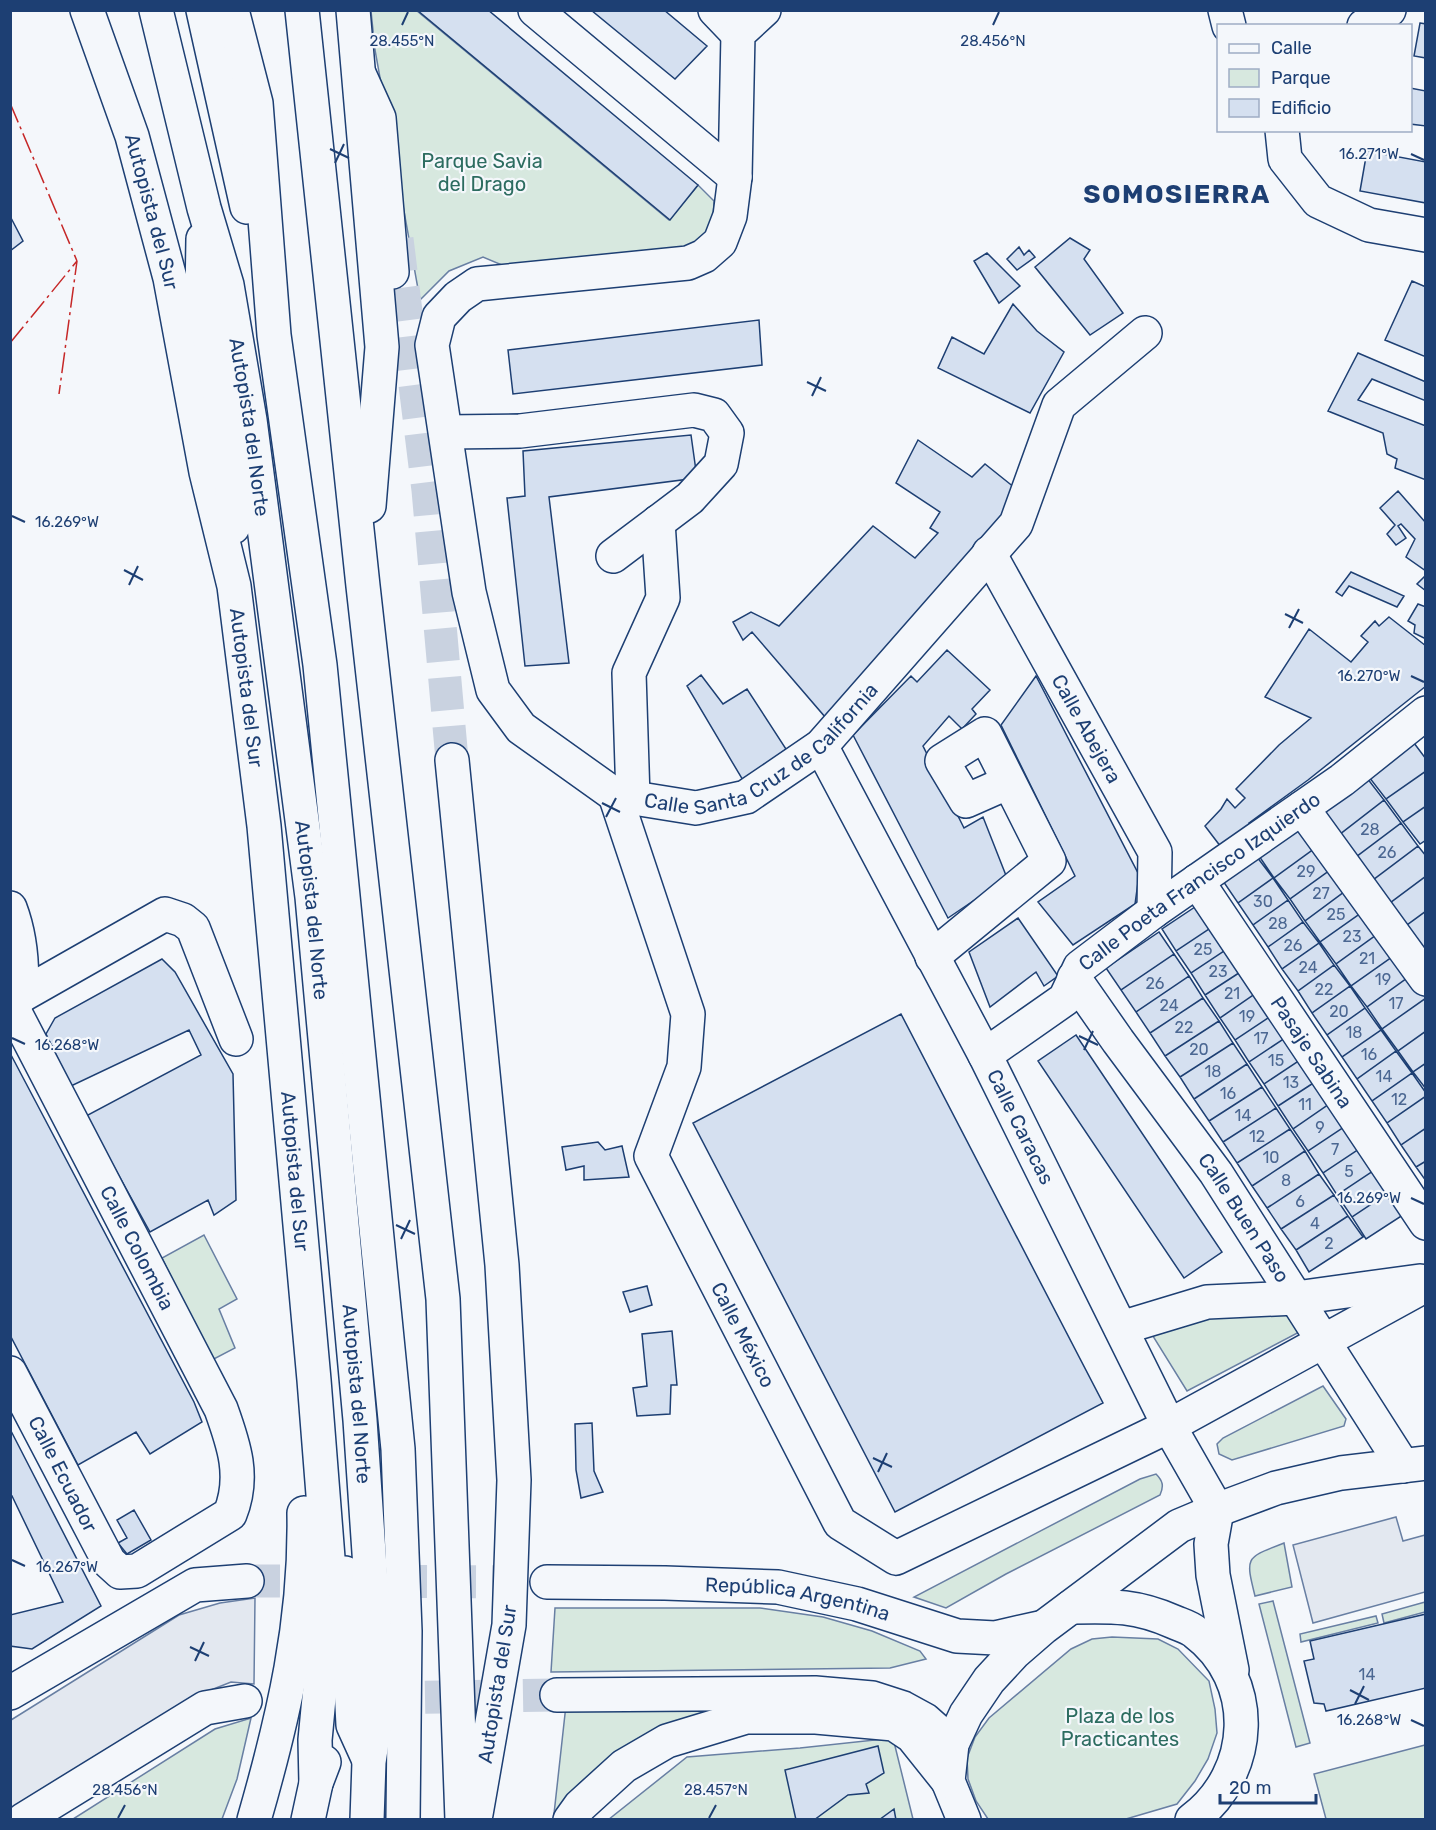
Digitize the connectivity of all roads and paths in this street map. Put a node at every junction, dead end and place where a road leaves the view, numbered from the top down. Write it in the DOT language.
graph roads {
  1 [pos="87,10"];
  2 [pos="156,10"];
  3 [pos="203,10"];
  4 [pos="232,10"];
  5 [pos="302,10"];
  6 [pos="353,10"];
  7 [pos="535,10"];
  8 [pos="715,10"];
  9 [pos="764,10"];
  10 [pos="1389,10"];
  11 [pos="1367,24"];
  12 [pos="738,34"];
  13 [pos="1282,132"];
  14 [pos="735,177"];
  15 [pos="204,208"];
  16 [pos="1425,235"];
  17 [pos="1145,333"];
  18 [pos="274,335"];
  19 [pos="446,432"];
  20 [pos="658,522"];
  21 [pos="989,553"];
  22 [pos="613,556"];
  23 [pos="234,586"];
  24 [pos="363,586"];
  25 [pos="1420,728"];
  26 [pos="821,746"];
  27 [pos="452,760"];
  28 [pos="1009,782"];
  29 [pos="624,797"];
  30 [pos="1302,808"];
  31 [pos="1197,881"];
  32 [pos="10,908"];
  33 [pos="1154,911"];
  34 [pos="932,957"];
  35 [pos="1074,978"];
  36 [pos="1425,979"];
  37 [pos="14,1000"];
  38 [pos="236,1039"];
  39 [pos="985,1055"];
  40 [pos="1425,1223"];
  41 [pos="1425,1280"];
  42 [pos="1425,1286"];
  43 [pos="1296,1298"];
  44 [pos="1121,1328"];
  45 [pos="1324,1341"];
  46 [pos="10,1373"];
  47 [pos="314,1380"];
  48 [pos="1169,1426"];
  49 [pos="1414,1464"];
  50 [pos="236,1499"];
  51 [pos="1217,1509"];
  52 [pos="246,1581"];
  53 [pos="547,1582"];
  54 [pos="1071,1607"];
  55 [pos="348,1622"];
  56 [pos="1044,1627"];
  57 [pos="1233,1678"];
  58 [pos="10,1693"];
  59 [pos="557,1695"];
  60 [pos="245,1701"];
  61 [pos="952,1744"];
  62 [pos="369,1762"];
  63 [pos="948,1781"];
  64 [pos="316,1783"];
  65 [pos="23,1820"];
  66 [pos="254,1820"];
  67 [pos="308,1820"];
  68 [pos="367,1820"];
  69 [pos="403,1820"];
  70 [pos="462,1820"];
  71 [pos="475,1820"];
  72 [pos="570,1820"];
  73 [pos="964,1820"];
  74 [pos="1192,1820"];
  1 -- 23 [label="main road, Autopista del Sur"];
  2 -- 15 [label="main road, Autopista del Norte"];
  3 -- 18 [label="main road"];
  4 -- 18 [label="main road"];
  5 -- 24 [label="main road"];
  6 -- 24 [label="main road"];
  7 -- 14 [label="main road"];
  8 -- 12 [label="main road"];
  9 -- 12 [label="main road"];
  10 -- 11 [label="main road"];
  12 -- 14 [label="main road, Calle Santa Cruz de California"];
  13 -- 16 [label="main road"];
  14 -- 19 [label="main road, Calle Santa Cruz de California"];
  15 -- 23 [label="main road"];
  15 -- 62 [label="main road, Autopista del Norte"];
  17 -- 21 [label="main road, Calle Santa Cruz de California"];
  18 -- 69 [label="main road"];
  19 -- 20 [label="main road"];
  19 -- 29 [label="main road, Calle Santa Cruz de California"];
  20 -- 22 [label="main road"];
  20 -- 29 [label="main road"];
  21 -- 26 [label="main road, Calle Santa Cruz de California"];
  21 -- 33 [label="main road, Calle Abejera"];
  23 -- 47 [label="main road, Autopista del Sur"];
  24 -- 70 [label="main road"];
  25 -- 30 [label="main road, Calle Poeta Francisco Izquierdo"];
  26 -- 29 [label="main road, Calle Santa Cruz de California"];
  26 -- 34 [label="main road, Calle Caracas"];
  27 -- 71 [label="main road, Autopista del Sur"];
  28 -- 34 [label="main road"];
  29 -- 48 [label="main road, Calle México"];
  30 -- 31 [label="main road, Calle Poeta Francisco Izquierdo"];
  30 -- 36 [label="main road"];
  31 -- 33 [label="main road, Calle Poeta Francisco Izquierdo"];
  31 -- 40 [label="main road, Pasaje Sabina"];
  32 -- 37 [label="main road"];
  33 -- 35 [label="main road, Calle Poeta Francisco Izquierdo"];
  34 -- 39 [label="main road, Calle Caracas"];
  35 -- 39 [label="main road, Calle Poeta Francisco Izquierdo"];
  35 -- 43 [label="main road, Calle Buen Paso"];
  37 -- 38 [label="main road"];
  37 -- 50 [label="main road, Calle Colombia"];
  39 -- 44 [label="main road, Calle Caracas"];
  41 -- 43 [label="main road"];
  42 -- 45 [label="main road"];
  43 -- 44 [label="main road"];
  43 -- 45 [label="main road, Calle Buen Paso"];
  44 -- 48 [label="main road, Calle Caracas"];
  45 -- 48 [label="main road"];
  45 -- 49 [label="main road, Calle Buen Paso"];
  46 -- 50 [label="main road, Calle Ecuador"];
  47 -- 55 [label="main road"];
  47 -- 64 [label="main road"];
  47 -- 66 [label="main road"];
  48 -- 51 [label="main road, Calle Caracas"];
  49 -- 51 [label="main road"];
  51 -- 54 [label="main road"];
  51 -- 57 [label="main road"];
  52 -- 58 [label="main road"];
  53 -- 56 [label="main road, República Argentina"];
  54 -- 56 [label="main road"];
  54 -- 57 [label="main road"];
  55 -- 62 [label="main road"];
  55 -- 64 [label="main road"];
  56 -- 61 [label="main road"];
  57 -- 74 [label="main road"];
  59 -- 61 [label="main road"];
  60 -- 65 [label="main road"];
  61 -- 63 [label="main road"];
  62 -- 68 [label="main road, Autopista del Norte"];
  63 -- 72 [label="main road"];
  63 -- 73 [label="main road"];
  64 -- 67 [label="main road"];
}
